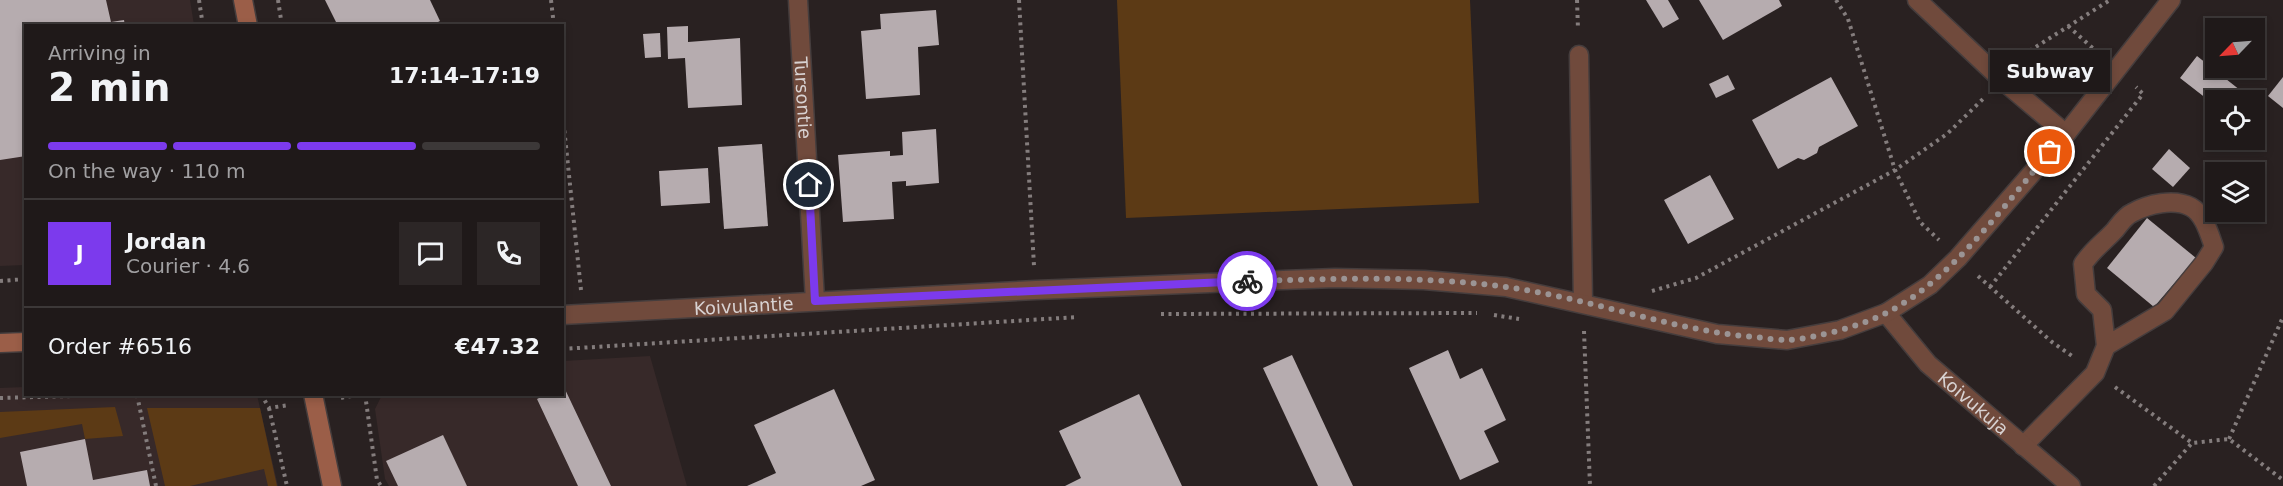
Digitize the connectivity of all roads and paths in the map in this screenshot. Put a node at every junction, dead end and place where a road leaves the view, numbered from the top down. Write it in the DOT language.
graph roads {
  1 [pos="199,0"];
  2 [pos="243,0"];
  3 [pos="278,0"];
  4 [pos="551,0"];
  5 [pos="798,0"];
  6 [pos="1019,0"];
  7 [pos="1836,0"];
  8 [pos="1917,0"];
  9 [pos="2110,0"];
  10 [pos="2171,0"];
  11 [pos="203,24"];
  12 [pos="248,24"];
  13 [pos="282,24"];
  14 [pos="554,24"];
  15 [pos="1579,55"];
  16 [pos="2002,80"];
  17 [pos="564,127"];
  18 [pos="2066,134"];
  19 [pos="1895,170"];
  20 [pos="1958,258"];
  21 [pos="24,279"];
  22 [pos="0,281"];
  23 [pos="1036,290"];
  24 [pos="1648,293"];
  25 [pos="815,301"];
  26 [pos="1583,303"];
  27 [pos="584,313"];
  28 [pos="1886,313"];
  29 [pos="1155,314"];
  30 [pos="564,315"];
  31 [pos="1083,317"];
  32 [pos="2283,317"];
  33 [pos="1036,320"];
  34 [pos="1529,321"];
  35 [pos="1573,329"];
  36 [pos="1584,331"];
  37 [pos="24,342"];
  38 [pos="0,343"];
  39 [pos="2106,346"];
  40 [pos="583,348"];
  41 [pos="564,349"];
  42 [pos="2095,373"];
  43 [pos="91,396"];
  44 [pos="137,396"];
  45 [pos="313,396"];
  46 [pos="365,396"];
  47 [pos="0,398"];
  48 [pos="269,408"];
  49 [pos="2229,439"];
  50 [pos="2192,443"];
  51 [pos="2023,446"];
  52 [pos="2283,480"];
  53 [pos="156,486"];
  54 [pos="287,486"];
  55 [pos="332,486"];
  56 [pos="381,486"];
  57 [pos="1590,486"];
  58 [pos="2071,486"];
  59 [pos="2154,486"];
  1 -- 11 [label="path"];
  2 -- 12 [label="main road"];
  3 -- 13 [label="path"];
  4 -- 14 [label="path"];
  5 -- 25 [label="street, Tursontie"];
  6 -- 23 [label="path"];
  7 -- 19 [label="path"];
  8 -- 16 [label="street"];
  9 -- 16 [label="path"];
  10 -- 18 [label="street, Koivulantie"];
  15 -- 26 [label="street"];
  16 -- 18 [label="street"];
  16 -- 19 [label="path"];
  17 -- 27 [label="path"];
  18 -- 20 [label="street, Koivulantie"];
  19 -- 20 [label="path"];
  19 -- 24 [label="path"];
  20 -- 28 [label="street, Koivulantie"];
  20 -- 42 [label="path"];
  21 -- 22 [label="path"];
  23 -- 25 [label="street, Koivulantie"];
  23 -- 26 [label="street, Koivulantie"];
  23 -- 33 [label="path"];
  25 -- 27 [label="street, Koivulantie"];
  26 -- 28 [label="street, Koivulantie"];
  26 -- 36 [label="path"];
  27 -- 30 [label="street, Koivulantie"];
  27 -- 40 [label="path"];
  28 -- 51 [label="street, Koivukuja"];
  29 -- 34 [label="path"];
  31 -- 33 [label="path"];
  32 -- 49 [label="path"];
  33 -- 40 [label="path"];
  35 -- 36 [label="path"];
  36 -- 57 [label="path"];
  37 -- 38 [label="main road"];
  39 -- 39 [label="street"];
  39 -- 42 [label="street"];
  40 -- 41 [label="path"];
  42 -- 50 [label="path"];
  42 -- 51 [label="street"];
  43 -- 47 [label="path"];
  44 -- 53 [label="path"];
  45 -- 55 [label="main road"];
  46 -- 56 [label="path"];
  48 -- 54 [label="path"];
  49 -- 50 [label="path"];
  49 -- 52 [label="path"];
  50 -- 59 [label="path"];
  51 -- 58 [label="street, Koivukuja"];
}
